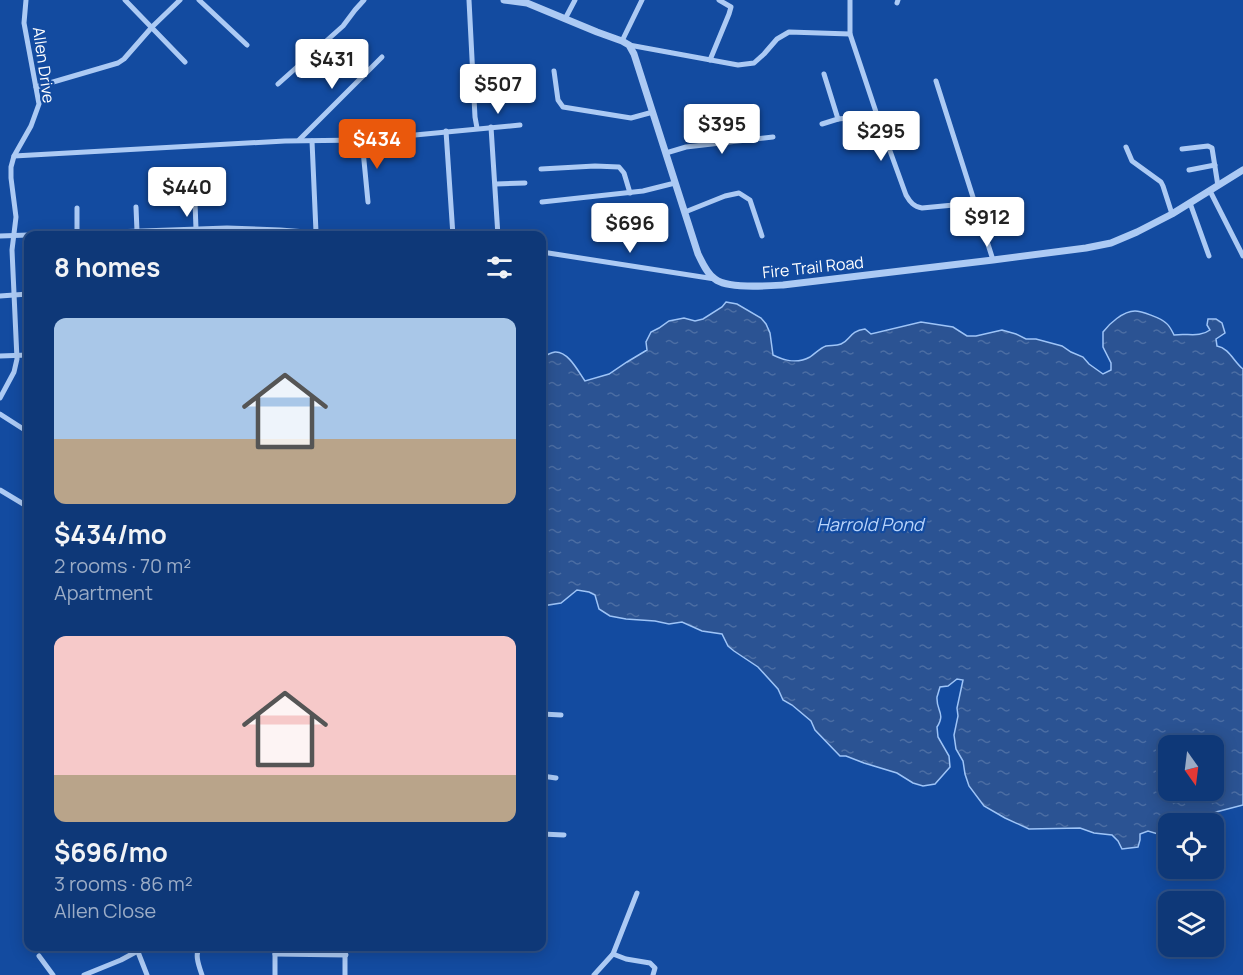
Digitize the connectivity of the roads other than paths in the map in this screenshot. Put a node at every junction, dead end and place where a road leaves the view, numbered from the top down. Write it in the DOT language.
graph roads {
  1 [pos="26,0"];
  2 [pos="125,0"];
  3 [pos="180,0"];
  4 [pos="199,0"];
  5 [pos="364,0"];
  6 [pos="469,0"];
  7 [pos="504,0"];
  8 [pos="575,0"];
  9 [pos="642,0"];
  10 [pos="719,0"];
  11 [pos="850,0"];
  12 [pos="565,19"];
  13 [pos="152,27"];
  14 [pos="850,34"];
  15 [pos="626,43"];
  16 [pos="247,45"];
  17 [pos="382,57"];
  18 [pos="710,60"];
  19 [pos="185,62"];
  20 [pos="554,71"];
  21 [pos="824,74"];
  22 [pos="936,81"];
  23 [pos="279,84"];
  24 [pos="36,87"];
  25 [pos="653,112"];
  26 [pos="877,115"];
  27 [pos="838,119"];
  28 [pos="822,123"];
  29 [pos="520,125"];
  30 [pos="491,127"];
  31 [pos="477,128"];
  32 [pos="446,132"];
  33 [pos="773,137"];
  34 [pos="299,140"];
  35 [pos="362,140"];
  36 [pos="312,141"];
  37 [pos="1126,147"];
  38 [pos="1182,149"];
  39 [pos="666,153"];
  40 [pos="14,156"];
  41 [pos="1215,165"];
  42 [pos="541,169"];
  43 [pos="1189,170"];
  44 [pos="1243,170"];
  45 [pos="525,183"];
  46 [pos="675,183"];
  47 [pos="496,184"];
  48 [pos="1218,186"];
  49 [pos="1210,191"];
  50 [pos="630,193"];
  51 [pos="195,202"];
  52 [pos="368,202"];
  53 [pos="542,202"];
  54 [pos="975,203"];
  55 [pos="1190,203"];
  56 [pos="136,207"];
  57 [pos="77,208"];
  58 [pos="685,212"];
  59 [pos="1172,214"];
  60 [pos="196,229"];
  61 [pos="76,231"];
  62 [pos="137,231"];
  63 [pos="294,231"];
  64 [pos="316,231"];
  65 [pos="453,231"];
  66 [pos="498,231"];
  67 [pos="15,235"];
  68 [pos="24,235"];
  69 [pos="0,236"];
  70 [pos="762,236"];
  71 [pos="546,253"];
  72 [pos="1209,256"];
  73 [pos="1243,256"];
  74 [pos="993,260"];
  75 [pos="715,279"];
  76 [pos="24,294"];
  77 [pos="14,295"];
  78 [pos="0,296"];
  79 [pos="24,355"];
  80 [pos="0,356"];
  81 [pos="17,356"];
  82 [pos="0,398"];
  83 [pos="0,414"];
  84 [pos="24,429"];
  85 [pos="0,490"];
  86 [pos="24,504"];
  87 [pos="546,714"];
  88 [pos="561,715"];
  89 [pos="546,777"];
  90 [pos="556,778"];
  91 [pos="546,834"];
  92 [pos="564,835"];
  93 [pos="637,894"];
  94 [pos="197,951"];
  95 [pos="345,951"];
  96 [pos="138,952"];
  97 [pos="275,954"];
  98 [pos="614,954"];
  99 [pos="345,955"];
  100 [pos="39,956"];
  101 [pos="53,975"];
  102 [pos="84,975"];
  103 [pos="147,975"];
  104 [pos="201,975"];
  105 [pos="274,975"];
  106 [pos="345,975"];
  107 [pos="594,975"];
  108 [pos="653,975"];
  1 -- 24 [label="street, Allen Drive"];
  2 -- 13 [label="street"];
  3 -- 13 [label="street"];
  4 -- 16 [label="street"];
  5 -- 23 [label="street"];
  6 -- 31 [label="street"];
  7 -- 12 [label="street"];
  8 -- 12 [label="street"];
  9 -- 15 [label="street"];
  10 -- 18 [label="street"];
  11 -- 14 [label="street"];
  12 -- 15 [label="street"];
  13 -- 19 [label="street"];
  13 -- 24 [label="street"];
  14 -- 18 [label="street"];
  14 -- 26 [label="street"];
  15 -- 18 [label="street"];
  15 -- 25 [label="street"];
  17 -- 34 [label="street"];
  20 -- 25 [label="street"];
  21 -- 27 [label="street"];
  22 -- 54 [label="street"];
  24 -- 40 [label="street, Allen Drive"];
  25 -- 39 [label="street"];
  26 -- 27 [label="street"];
  26 -- 54 [label="street"];
  27 -- 28 [label="street"];
  29 -- 30 [label="street"];
  30 -- 31 [label="street"];
  30 -- 47 [label="street"];
  31 -- 32 [label="street"];
  32 -- 35 [label="street"];
  32 -- 65 [label="street"];
  33 -- 39 [label="street"];
  34 -- 36 [label="street"];
  34 -- 40 [label="street"];
  35 -- 36 [label="street"];
  35 -- 52 [label="street"];
  36 -- 64 [label="street"];
  37 -- 59 [label="street"];
  38 -- 41 [label="street"];
  39 -- 46 [label="street"];
  40 -- 67 [label="street, Allen Drive"];
  41 -- 43 [label="street"];
  41 -- 48 [label="street"];
  42 -- 50 [label="street"];
  44 -- 48 [label="street, Fire Trail Road"];
  45 -- 47 [label="street"];
  46 -- 50 [label="street"];
  46 -- 58 [label="street"];
  47 -- 66 [label="street"];
  48 -- 49 [label="street, Fire Trail Road"];
  49 -- 55 [label="street, Fire Trail Road"];
  49 -- 73 [label="street"];
  50 -- 53 [label="street"];
  51 -- 60 [label="street"];
  54 -- 74 [label="street"];
  55 -- 59 [label="street, Fire Trail Road"];
  55 -- 72 [label="street"];
  56 -- 62 [label="street"];
  57 -- 61 [label="street"];
  58 -- 70 [label="street"];
  58 -- 75 [label="street"];
  59 -- 74 [label="street, Fire Trail Road"];
  60 -- 62 [label="street"];
  60 -- 63 [label="street"];
  67 -- 68 [label="street"];
  67 -- 69 [label="street"];
  67 -- 77 [label="street, Allen Drive"];
  71 -- 75 [label="street"];
  74 -- 75 [label="street, Fire Trail Road"];
  76 -- 77 [label="street"];
  77 -- 78 [label="street"];
  77 -- 81 [label="street, Allen Drive"];
  79 -- 81 [label="street"];
  80 -- 81 [label="street"];
  81 -- 82 [label="street"];
  83 -- 84 [label="street"];
  85 -- 86 [label="street"];
  87 -- 88 [label="street"];
  89 -- 90 [label="street"];
  91 -- 92 [label="street"];
  93 -- 98 [label="street"];
  94 -- 104 [label="street"];
  95 -- 99 [label="street"];
  96 -- 102 [label="street"];
  96 -- 103 [label="street"];
  97 -- 99 [label="street"];
  97 -- 105 [label="street"];
  98 -- 107 [label="street"];
  98 -- 108 [label="street"];
  99 -- 106 [label="street"];
  100 -- 101 [label="street"];
}
